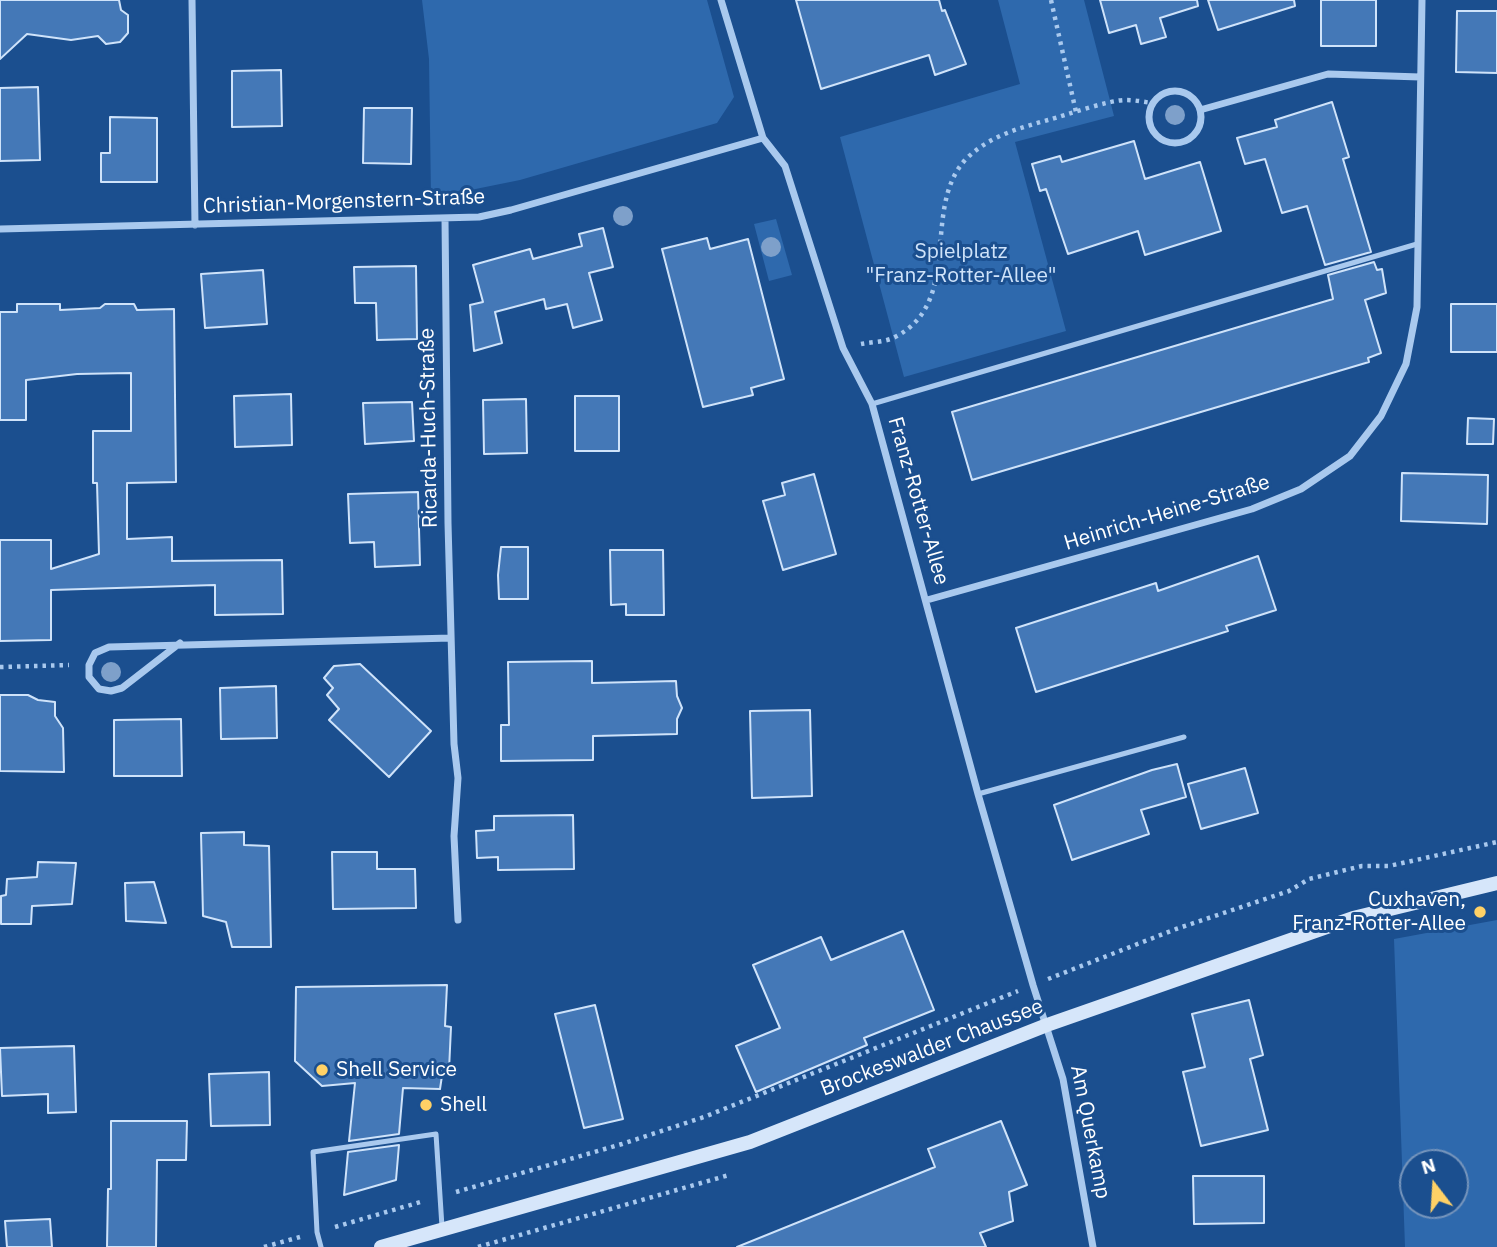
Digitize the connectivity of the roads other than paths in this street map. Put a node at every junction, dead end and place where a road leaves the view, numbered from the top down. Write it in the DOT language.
graph roads {
  1 [pos="192,0"];
  2 [pos="721,0"];
  3 [pos="1422,0"];
  4 [pos="1420,77"];
  5 [pos="1199,110"];
  6 [pos="763,138"];
  7 [pos="445,218"];
  8 [pos="195,225"];
  9 [pos="0,229"];
  10 [pos="1417,244"];
  11 [pos="872,404"];
  12 [pos="927,600"];
  13 [pos="451,638"];
  14 [pos="180,643"];
  15 [pos="1184,737"];
  16 [pos="978,794"];
  17 [pos="1497,883"];
  18 [pos="458,920"];
  19 [pos="1047,1025"];
  20 [pos="442,1230"];
  21 [pos="321,1247"];
  22 [pos="381,1247"];
  23 [pos="1093,1247"];
  1 -- 8 [label="street"];
  2 -- 6 [label="street, Franz-Rotter-Allee"];
  3 -- 4 [label="street, Heinrich-Heine-Straße"];
  4 -- 5 [label="street"];
  4 -- 10 [label="street, Heinrich-Heine-Straße"];
  5 -- 5 [label="street"];
  6 -- 7 [label="street, Christian-Morgenstern-Straße"];
  6 -- 11 [label="street, Franz-Rotter-Allee"];
  7 -- 8 [label="street, Christian-Morgenstern-Straße"];
  7 -- 13 [label="street, Ricarda-Huch-Straße"];
  8 -- 9 [label="street, Christian-Morgenstern-Straße"];
  10 -- 11 [label="lane"];
  10 -- 12 [label="street, Heinrich-Heine-Straße"];
  11 -- 12 [label="street, Franz-Rotter-Allee"];
  12 -- 16 [label="street, Franz-Rotter-Allee"];
  13 -- 14 [label="street"];
  13 -- 18 [label="street, Ricarda-Huch-Straße"];
  14 -- 14 [label="street"];
  15 -- 16 [label="lane"];
  16 -- 19 [label="street, Franz-Rotter-Allee"];
  17 -- 19 [label="street, Brockeswalder Chaussee"];
  19 -- 20 [label="street, Brockeswalder Chaussee"];
  19 -- 23 [label="street, Am Querkamp"];
  20 -- 21 [label="lane"];
  20 -- 22 [label="street, Brockeswalder Chaussee"];
}
